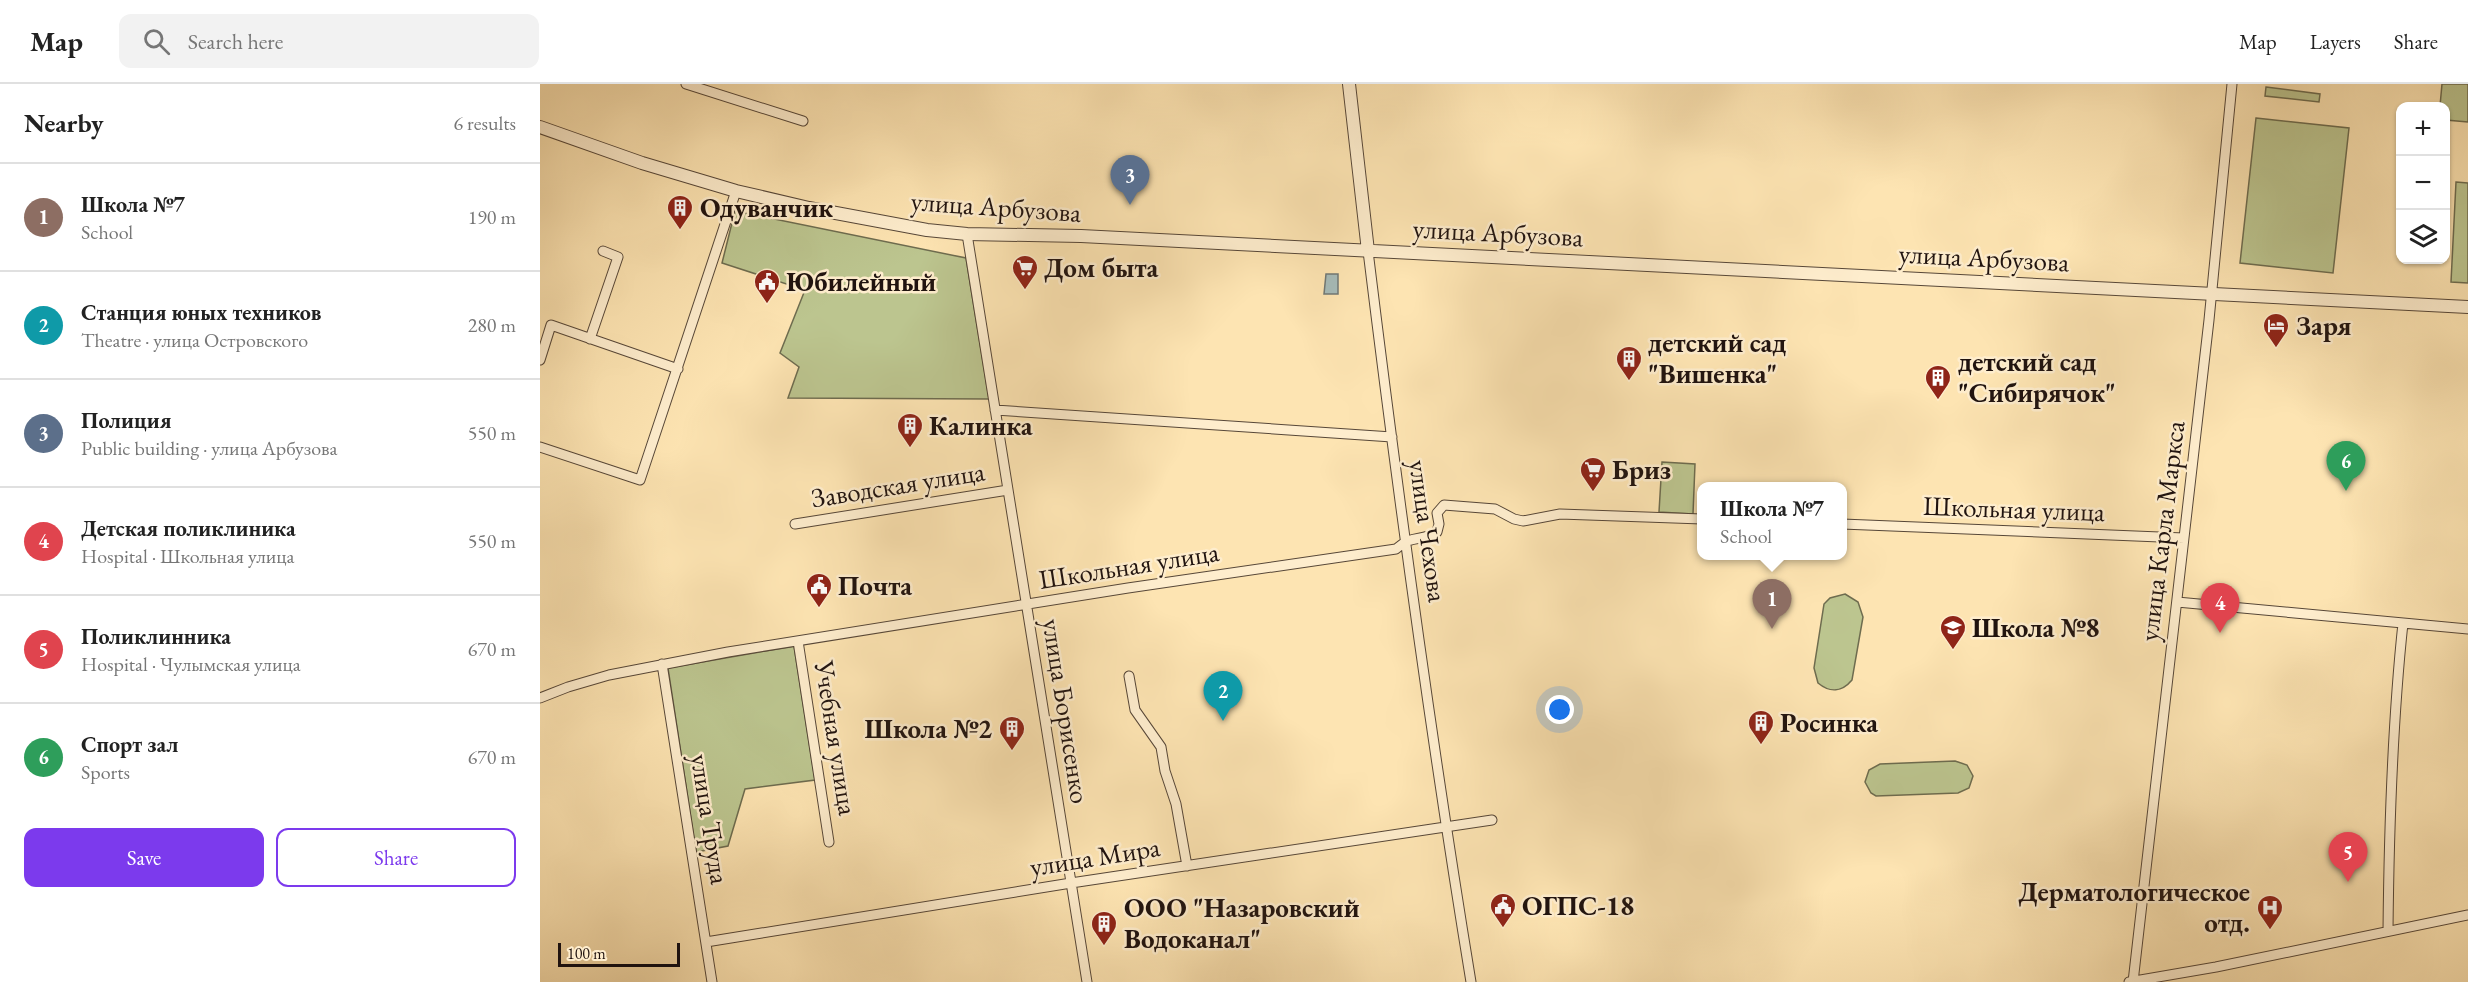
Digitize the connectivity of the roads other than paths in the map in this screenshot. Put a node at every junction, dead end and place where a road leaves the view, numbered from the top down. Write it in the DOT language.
graph roads {
  1 [pos="686,84"];
  2 [pos="1349,84"];
  3 [pos="2232,84"];
  4 [pos="804,121"];
  5 [pos="540,128"];
  6 [pos="736,191"];
  7 [pos="967,234"];
  8 [pos="603,251"];
  9 [pos="1368,251"];
  10 [pos="2211,294"];
  11 [pos="2468,308"];
  12 [pos="591,339"];
  13 [pos="540,360"];
  14 [pos="678,369"];
  15 [pos="995,410"];
  16 [pos="1392,437"];
  17 [pos="540,447"];
  18 [pos="1008,490"];
  19 [pos="1697,519"];
  20 [pos="795,524"];
  21 [pos="1847,524"];
  22 [pos="2184,538"];
  23 [pos="1405,541"];
  24 [pos="2177,602"];
  25 [pos="1027,605"];
  26 [pos="2403,623"];
  27 [pos="2468,629"];
  28 [pos="798,641"];
  29 [pos="662,664"];
  30 [pos="1129,676"];
  31 [pos="540,698"];
  32 [pos="1492,820"];
  33 [pos="1445,826"];
  34 [pos="829,842"];
  35 [pos="1187,866"];
  36 [pos="1071,883"];
  37 [pos="2468,915"];
  38 [pos="2388,931"];
  39 [pos="706,942"];
  40 [pos="712,982"];
  41 [pos="1088,982"];
  42 [pos="1471,982"];
  43 [pos="2131,982"];
  1 -- 4 [label="street"];
  2 -- 9 [label="street, улица Чехова"];
  3 -- 10 [label="street, улица Карла Маркса"];
  5 -- 6 [label="street, улица Арбузова"];
  6 -- 7 [label="street, улица Арбузова"];
  6 -- 14 [label="street"];
  7 -- 9 [label="street, улица Арбузова"];
  7 -- 15 [label="street, улица Борисенко"];
  8 -- 12 [label="street"];
  9 -- 10 [label="street, улица Арбузова"];
  9 -- 16 [label="street, улица Чехова"];
  10 -- 11 [label="street, улица Арбузова"];
  10 -- 22 [label="street, улица Карла Маркса"];
  12 -- 13 [label="street"];
  12 -- 14 [label="street"];
  14 -- 17 [label="street"];
  15 -- 16 [label="street"];
  15 -- 18 [label="street, улица Борисенко"];
  16 -- 23 [label="street, улица Чехова"];
  18 -- 20 [label="street, Заводская улица"];
  18 -- 25 [label="street, улица Борисенко"];
  19 -- 23 [label="street, Школьная улица"];
  21 -- 22 [label="street, Школьная улица"];
  22 -- 24 [label="street, улица Карла Маркса"];
  23 -- 25 [label="street, Школьная улица"];
  23 -- 33 [label="street, улица Чехова"];
  24 -- 26 [label="street"];
  24 -- 43 [label="street, улица Карла Маркса"];
  25 -- 28 [label="street, Школьная улица"];
  25 -- 36 [label="street, улица Борисенко"];
  26 -- 27 [label="street"];
  26 -- 38 [label="street"];
  28 -- 29 [label="street, Школьная улица"];
  28 -- 34 [label="street, Учебная улица"];
  29 -- 31 [label="street, Школьная улица"];
  29 -- 39 [label="street, улица Труда"];
  30 -- 35 [label="street"];
  32 -- 33 [label="street, улица Мира"];
  33 -- 35 [label="street, улица Мира"];
  33 -- 42 [label="street, улица Чехова"];
  35 -- 36 [label="street, улица Мира"];
  36 -- 39 [label="street, улица Мира"];
  36 -- 41 [label="street, улица Борисенко"];
  37 -- 38 [label="street"];
  38 -- 43 [label="street"];
  39 -- 40 [label="street, улица Труда"];
}
